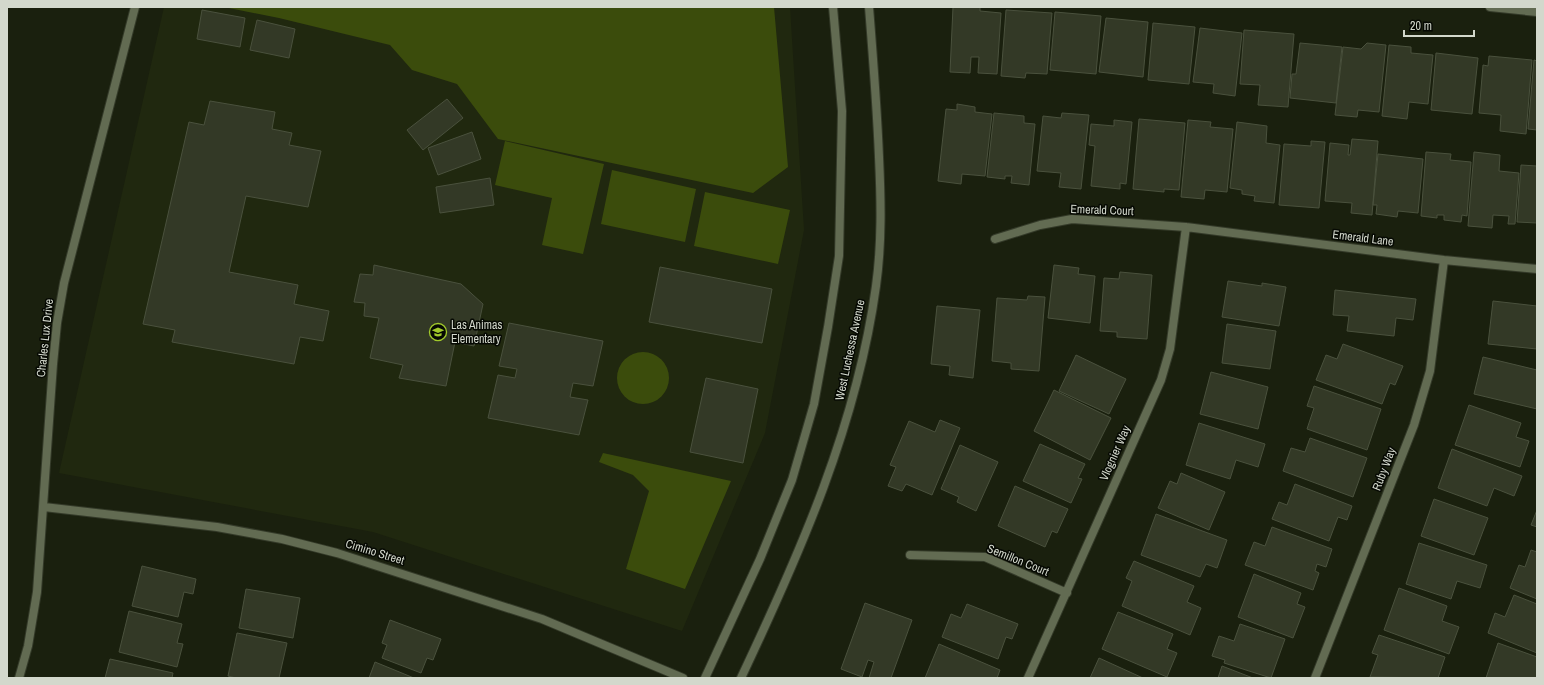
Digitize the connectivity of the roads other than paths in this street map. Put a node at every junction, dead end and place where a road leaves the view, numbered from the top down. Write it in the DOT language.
graph roads {
  1 [pos="135,7"];
  2 [pos="833,7"];
  3 [pos="869,7"];
  4 [pos="1490,7"];
  5 [pos="1537,12"];
  6 [pos="1186,227"];
  7 [pos="995,239"];
  8 [pos="1444,260"];
  9 [pos="1537,269"];
  10 [pos="44,507"];
  11 [pos="910,555"];
  12 [pos="1067,593"];
  13 [pos="19,678"];
  14 [pos="683,678"];
  15 [pos="705,678"];
  16 [pos="741,678"];
  17 [pos="1028,678"];
  18 [pos="1315,678"];
  1 -- 10 [label="street, Charles Lux Drive"];
  2 -- 15 [label="street, West Luchessa Avenue"];
  3 -- 16 [label="street, West Luchessa Avenue"];
  4 -- 5 [label="street"];
  6 -- 7 [label="street, Emerald Court"];
  6 -- 8 [label="street, Emerald Lane"];
  6 -- 12 [label="street, Vlognier Way"];
  8 -- 9 [label="street, Emerald Lane"];
  8 -- 18 [label="street, Ruby Way"];
  10 -- 13 [label="street, Charles Lux Drive"];
  10 -- 14 [label="street, Cimino Street"];
  11 -- 12 [label="street, Semillon Court"];
  12 -- 17 [label="street, Vlognier Way"];
}
